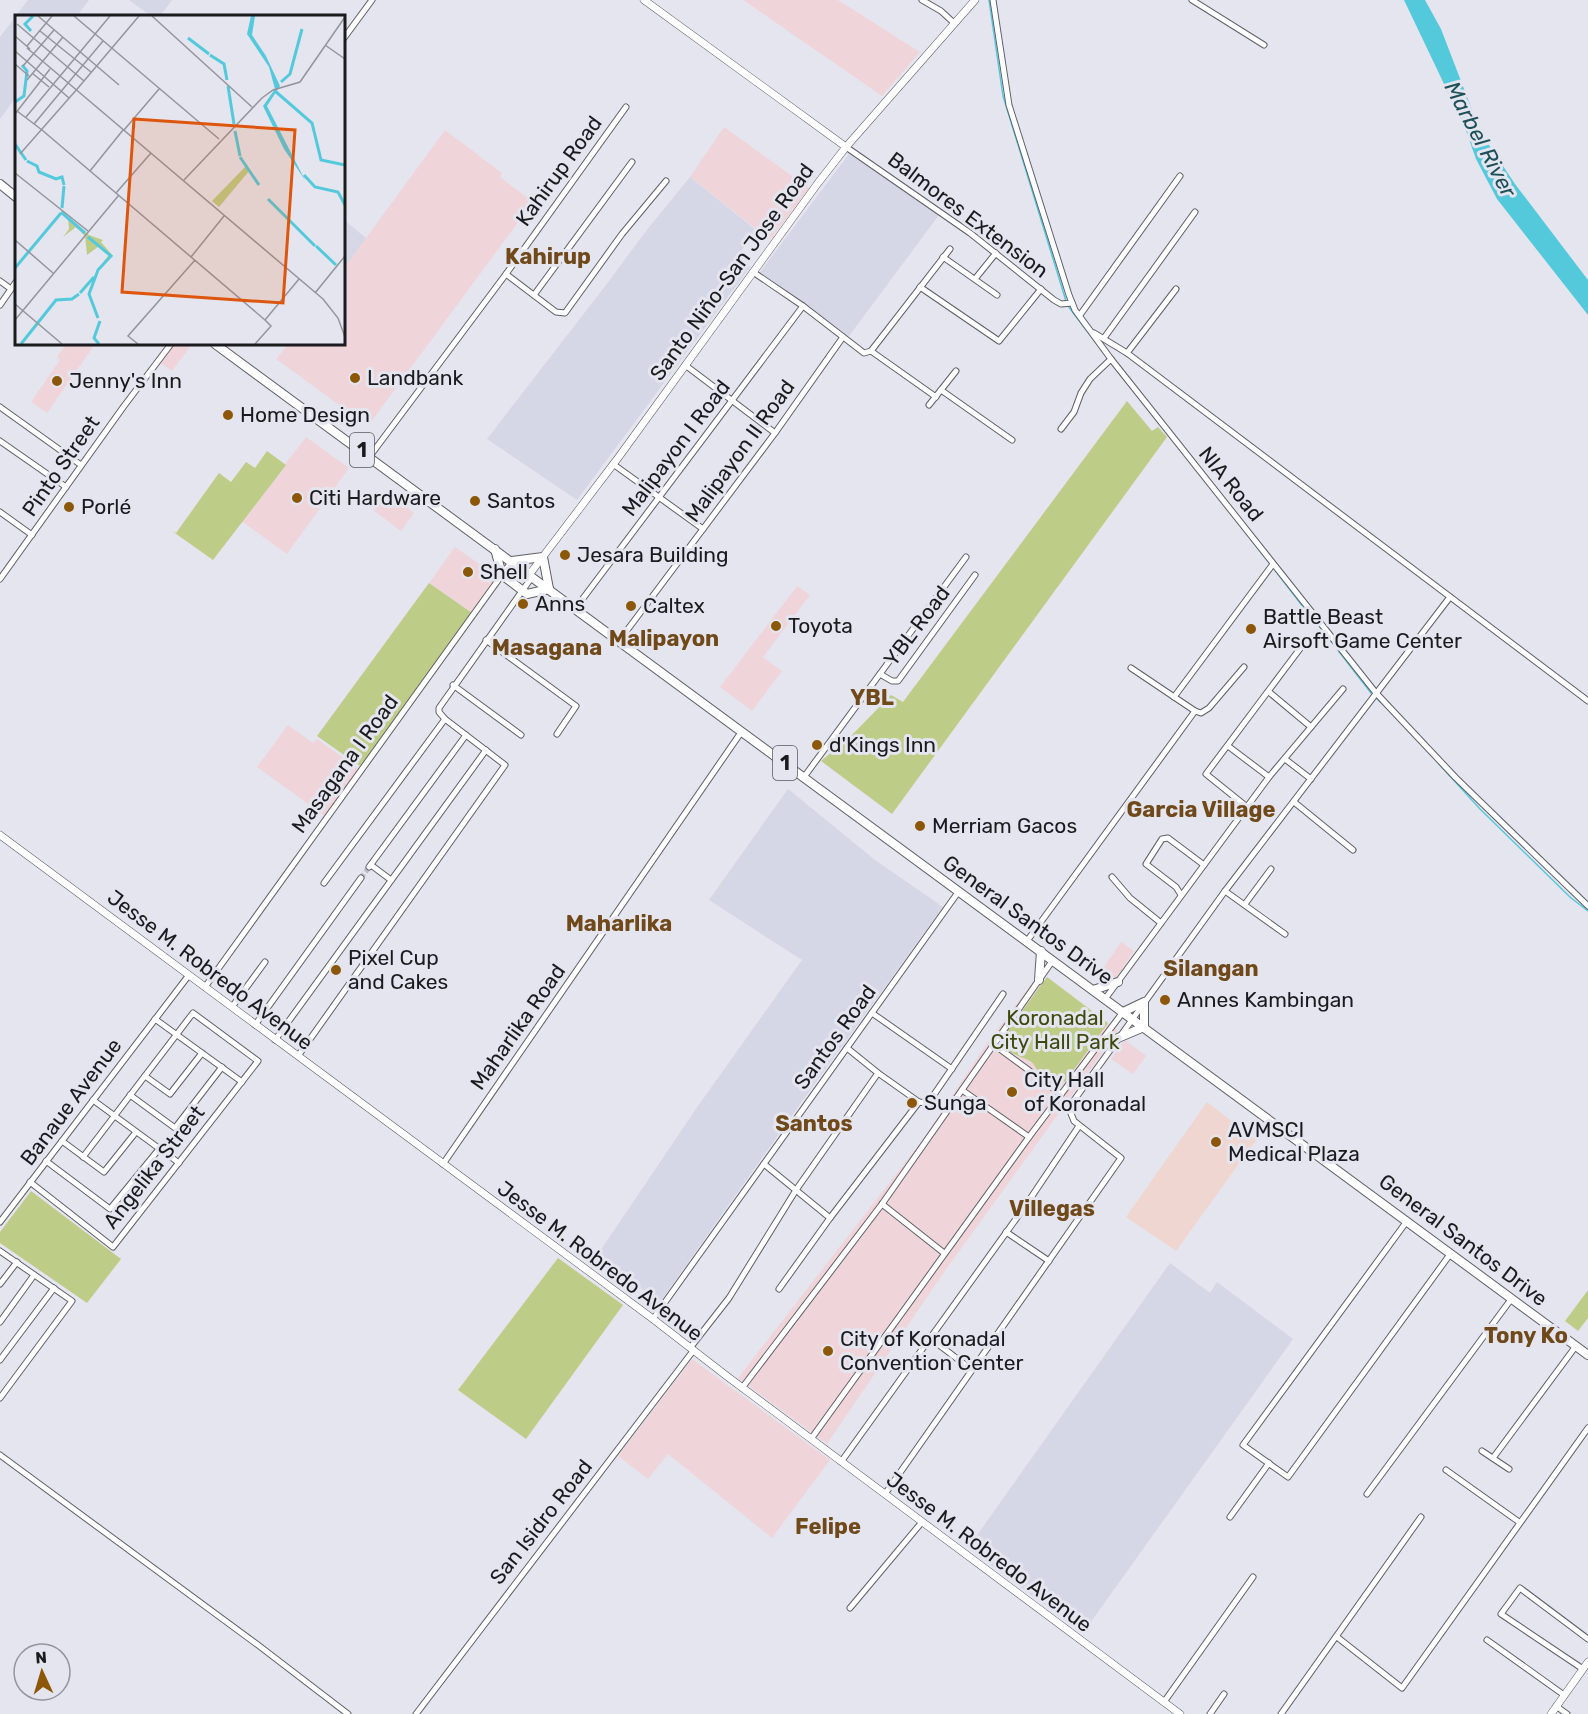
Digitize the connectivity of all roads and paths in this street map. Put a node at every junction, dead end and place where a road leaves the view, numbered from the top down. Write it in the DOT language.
graph roads {
  1 [pos="372,0"];
  2 [pos="644,0"];
  3 [pos="922,0"];
  4 [pos="975,0"];
  5 [pos="993,0"];
  6 [pos="1192,0"];
  7 [pos="954,23"];
  8 [pos="345,37"];
  9 [pos="1264,45"];
  10 [pos="626,107"];
  11 [pos="846,147"];
  12 [pos="632,162"];
  13 [pos="1180,176"];
  14 [pos="666,181"];
  15 [pos="0,184"];
  16 [pos="15,196"];
  17 [pos="1195,212"];
  18 [pos="950,249"];
  19 [pos="996,253"];
  20 [pos="943,257"];
  21 [pos="753,272"];
  22 [pos="506,274"];
  23 [pos="975,279"];
  24 [pos="0,281"];
  25 [pos="15,283"];
  26 [pos="920,287"];
  27 [pos="11,289"];
  28 [pos="1041,289"];
  29 [pos="1176,290"];
  30 [pos="534,295"];
  31 [pos="997,295"];
  32 [pos="1072,303"];
  33 [pos="0,305"];
  34 [pos="803,306"];
  35 [pos="1080,315"];
  36 [pos="1092,332"];
  37 [pos="843,337"];
  38 [pos="1104,338"];
  39 [pos="170,345"];
  40 [pos="216,345"];
  41 [pos="871,351"];
  42 [pos="1127,353"];
  43 [pos="1109,361"];
  44 [pos="685,365"];
  45 [pos="956,371"];
  46 [pos="941,390"];
  47 [pos="936,397"];
  48 [pos="732,402"];
  49 [pos="929,405"];
  50 [pos="0,407"];
  51 [pos="1061,429"];
  52 [pos="775,433"];
  53 [pos="1012,440"];
  54 [pos="0,441"];
  55 [pos="370,456"];
  56 [pos="613,464"];
  57 [pos="81,465"];
  58 [pos="66,487"];
  59 [pos="660,496"];
  60 [pos="0,512"];
  61 [pos="703,529"];
  62 [pos="32,535"];
  63 [pos="495,549"];
  64 [pos="543,557"];
  65 [pos="966,557"];
  66 [pos="512,561"];
  67 [pos="1273,564"];
  68 [pos="502,575"];
  69 [pos="975,575"];
  70 [pos="531,576"];
  71 [pos="0,579"];
  72 [pos="549,589"];
  73 [pos="522,591"];
  74 [pos="1450,597"];
  75 [pos="575,609"];
  76 [pos="486,640"];
  77 [pos="619,641"];
  78 [pos="1302,646"];
  79 [pos="1244,667"];
  80 [pos="1131,668"];
  81 [pos="880,674"];
  82 [pos="453,685"];
  83 [pos="1343,689"];
  84 [pos="1269,692"];
  85 [pos="1376,693"];
  86 [pos="1174,697"];
  87 [pos="1588,701"];
  88 [pos="1195,711"];
  89 [pos="445,719"];
  90 [pos="1311,727"];
  91 [pos="742,731"];
  92 [pos="557,734"];
  93 [pos="466,735"];
  94 [pos="521,735"];
  95 [pos="1228,746"];
  96 [pos="486,750"];
  97 [pos="1285,759"];
  98 [pos="804,777"];
  99 [pos="1269,777"];
  100 [pos="1311,779"];
  101 [pos="1294,802"];
  102 [pos="1247,807"];
  103 [pos="0,835"];
  104 [pos="1353,850"];
  105 [pos="1204,865"];
  106 [pos="1271,868"];
  107 [pos="361,878"];
  108 [pos="1112,878"];
  109 [pos="391,880"];
  110 [pos="324,883"];
  111 [pos="959,891"];
  112 [pos="1225,891"];
  113 [pos="1181,895"];
  114 [pos="1245,904"];
  115 [pos="1588,906"];
  116 [pos="1161,923"];
  117 [pos="1285,934"];
  118 [pos="1027,941"];
  119 [pos="1041,951"];
  120 [pos="1053,960"];
  121 [pos="265,962"];
  122 [pos="189,975"];
  123 [pos="1039,980"];
  124 [pos="1118,982"];
  125 [pos="205,987"];
  126 [pos="1093,990"];
  127 [pos="1003,994"];
  128 [pos="1106,999"];
  129 [pos="1143,1002"];
  130 [pos="232,1007"];
  131 [pos="1123,1012"];
  132 [pos="872,1013"];
  133 [pos="154,1019"];
  134 [pos="1132,1019"];
  135 [pos="255,1025"];
  136 [pos="1144,1027"];
  137 [pos="176,1035"];
  138 [pos="1118,1038"];
  139 [pos="275,1040"];
  140 [pos="993,1044"];
  141 [pos="847,1048"];
  142 [pos="202,1053"];
  143 [pos="298,1056"];
  144 [pos="222,1067"];
  145 [pos="952,1069"];
  146 [pos="878,1073"];
  147 [pos="145,1076"];
  148 [pos="242,1082"];
  149 [pos="962,1090"];
  150 [pos="1061,1094"];
  151 [pos="130,1095"];
  152 [pos="93,1100"];
  153 [pos="919,1102"];
  154 [pos="114,1115"];
  155 [pos="1079,1126"];
  156 [pos="136,1132"];
  157 [pos="1029,1137"];
  158 [pos="62,1141"];
  159 [pos="159,1149"];
  160 [pos="83,1157"];
  161 [pos="46,1161"];
  162 [pos="178,1163"];
  163 [pos="443,1164"];
  164 [pos="764,1164"];
  165 [pos="30,1182"];
  166 [pos="796,1190"];
  167 [pos="882,1204"];
  168 [pos="830,1218"];
  169 [pos="1407,1221"];
  170 [pos="0,1222"];
  171 [pos="1006,1232"];
  172 [pos="0,1251"];
  173 [pos="944,1253"];
  174 [pos="1451,1253"];
  175 [pos="1049,1261"];
  176 [pos="16,1262"];
  177 [pos="34,1275"];
  178 [pos="0,1283"];
  179 [pos="54,1288"];
  180 [pos="779,1289"];
  181 [pos="1512,1299"];
  182 [pos="652,1318"];
  183 [pos="0,1322"];
  184 [pos="930,1338"];
  185 [pos="1576,1346"];
  186 [pos="692,1349"];
  187 [pos="1588,1355"];
  188 [pos="0,1360"];
  189 [pos="972,1370"];
  190 [pos="742,1388"];
  191 [pos="0,1398"];
  192 [pos="1588,1428"];
  193 [pos="811,1439"];
  194 [pos="1482,1451"];
  195 [pos="0,1455"];
  196 [pos="1493,1458"];
  197 [pos="841,1462"];
  198 [pos="1269,1463"];
  199 [pos="1509,1469"];
  200 [pos="1446,1470"];
  201 [pos="885,1494"];
  202 [pos="1367,1494"];
  203 [pos="1230,1517"];
  204 [pos="1421,1517"];
  205 [pos="922,1522"];
  206 [pos="1519,1522"];
  207 [pos="1253,1577"];
  208 [pos="850,1608"];
  209 [pos="1336,1637"];
  210 [pos="1588,1639"];
  211 [pos="1487,1640"];
  212 [pos="1588,1662"];
  213 [pos="1583,1669"];
  214 [pos="1224,1694"];
  215 [pos="1564,1695"];
  216 [pos="1164,1702"];
  217 [pos="1556,1706"];
  218 [pos="348,1714"];
  219 [pos="416,1714"];
  220 [pos="1180,1714"];
  221 [pos="1209,1714"];
  222 [pos="1281,1714"];
  223 [pos="1551,1714"];
  224 [pos="1567,1714"];
  1 -- 8 [label="street"];
  2 -- 11 [label="main road"];
  3 -- 7 [label="street"];
  4 -- 7 [label="main road, Santo Niño-San Jose Road"];
  5 -- 32 [label="street, NIA Road"];
  6 -- 9 [label="street"];
  7 -- 11 [label="main road, Santo Niño-San Jose Road"];
  10 -- 22 [label="street, Kahirup Road"];
  11 -- 19 [label="street, Balmores Extension"];
  11 -- 21 [label="main road, Santo Niño-San Jose Road"];
  12 -- 30 [label="street"];
  13 -- 35 [label="street"];
  14 -- 30 [label="street"];
  15 -- 16 [label="highway"];
  17 -- 38 [label="street"];
  18 -- 20 [label="street"];
  19 -- 23 [label="street"];
  19 -- 28 [label="street, Balmores Extension"];
  20 -- 23 [label="street"];
  20 -- 26 [label="street"];
  21 -- 34 [label="street"];
  21 -- 44 [label="main road, Santo Niño-San Jose Road"];
  22 -- 30 [label="street"];
  22 -- 55 [label="street, Kahirup Road"];
  23 -- 31 [label="street"];
  24 -- 27 [label="street"];
  25 -- 27 [label="street"];
  26 -- 28 [label="street"];
  26 -- 41 [label="street"];
  27 -- 33 [label="street"];
  28 -- 32 [label="street, Balmores Extension"];
  29 -- 42 [label="street"];
  32 -- 35 [label="street, NIA Road"];
  34 -- 37 [label="street"];
  34 -- 48 [label="street, Malipayon I Road"];
  35 -- 36 [label="street, NIA Road"];
  36 -- 38 [label="street"];
  36 -- 43 [label="street, NIA Road"];
  37 -- 41 [label="street"];
  37 -- 52 [label="street, Malipayon II Road"];
  38 -- 42 [label="street"];
  39 -- 57 [label="street, Pinto Street"];
  40 -- 55 [label="highway, General Santos Drive / 1"];
  41 -- 47 [label="street"];
  42 -- 74 [label="street"];
  43 -- 51 [label="street"];
  43 -- 67 [label="street, NIA Road"];
  44 -- 48 [label="street"];
  44 -- 56 [label="main road, Santo Niño-San Jose Road"];
  45 -- 46 [label="street"];
  46 -- 47 [label="street"];
  46 -- 53 [label="street"];
  47 -- 49 [label="street"];
  48 -- 52 [label="street"];
  48 -- 59 [label="street, Malipayon I Road"];
  50 -- 57 [label="street"];
  52 -- 61 [label="street, Malipayon II Road"];
  54 -- 58 [label="street"];
  55 -- 63 [label="highway, General Santos Drive / 1"];
  56 -- 59 [label="street"];
  56 -- 64 [label="main road, Santo Niño-San Jose Road"];
  57 -- 58 [label="street, Pinto Street"];
  58 -- 62 [label="street, Pinto Street"];
  59 -- 61 [label="street"];
  59 -- 75 [label="street, Malipayon I Road"];
  60 -- 62 [label="street"];
  61 -- 77 [label="street, Malipayon II Road"];
  62 -- 71 [label="street, Pinto Street"];
  63 -- 66 [label="highway, General Santos Drive / 1"];
  63 -- 68 [label="highway"];
  64 -- 66 [label="highway"];
  64 -- 70 [label="main road, Santo Niño-San Jose Road"];
  64 -- 72 [label="highway"];
  65 -- 81 [label="street, YBL Road"];
  66 -- 68 [label="street, Masagana I Road"];
  66 -- 70 [label="highway, General Santos Drive / 1"];
  67 -- 85 [label="street, NIA Road"];
  67 -- 86 [label="street"];
  68 -- 73 [label="highway"];
  68 -- 125 [label="street, Masagana I Road"];
  69 -- 81 [label="street, YBL Road"];
  70 -- 72 [label="highway, General Santos Drive / 1"];
  70 -- 73 [label="street"];
  72 -- 73 [label="highway"];
  72 -- 75 [label="highway, General Santos Drive / 1"];
  73 -- 76 [label="street"];
  74 -- 85 [label="street"];
  74 -- 87 [label="street"];
  75 -- 77 [label="highway, General Santos Drive / 1"];
  76 -- 82 [label="street"];
  76 -- 92 [label="street"];
  77 -- 91 [label="highway, General Santos Drive / 1"];
  78 -- 84 [label="street"];
  79 -- 88 [label="street"];
  80 -- 86 [label="street"];
  81 -- 98 [label="street, YBL Road"];
  82 -- 89 [label="street"];
  82 -- 94 [label="street"];
  83 -- 90 [label="street"];
  84 -- 90 [label="street"];
  84 -- 95 [label="street"];
  85 -- 100 [label="street"];
  85 -- 115 [label="street, NIA Road"];
  86 -- 88 [label="street"];
  88 -- 118 [label="street"];
  89 -- 93 [label="street"];
  89 -- 110 [label="street"];
  90 -- 97 [label="street"];
  91 -- 98 [label="highway, General Santos Drive / 1"];
  91 -- 163 [label="street, Maharlika Road"];
  93 -- 96 [label="street"];
  93 -- 109 [label="street"];
  95 -- 99 [label="street"];
  95 -- 102 [label="street"];
  96 -- 109 [label="street"];
  96 -- 143 [label="street"];
  97 -- 99 [label="street"];
  97 -- 100 [label="street"];
  98 -- 111 [label="highway, General Santos Drive / 1"];
  99 -- 102 [label="street"];
  100 -- 101 [label="street"];
  101 -- 104 [label="street"];
  101 -- 112 [label="street"];
  102 -- 105 [label="street"];
  103 -- 122 [label="main road, Jesse M. Robredo Avenue"];
  105 -- 113 [label="street"];
  105 -- 113 [label="street"];
  106 -- 114 [label="street"];
  107 -- 135 [label="street"];
  108 -- 116 [label="street"];
  109 -- 139 [label="street"];
  111 -- 118 [label="highway, General Santos Drive / 1"];
  111 -- 132 [label="street, Santos Road"];
  112 -- 114 [label="street"];
  112 -- 129 [label="street"];
  113 -- 116 [label="street"];
  114 -- 117 [label="street"];
  116 -- 124 [label="street"];
  118 -- 119 [label="highway, General Santos Drive / 1"];
  119 -- 120 [label="highway, General Santos Drive / 1"];
  119 -- 123 [label="highway"];
  120 -- 123 [label="street"];
  120 -- 126 [label="highway, General Santos Drive / 1"];
  121 -- 130 [label="street"];
  122 -- 125 [label="main road, Jesse M. Robredo Avenue"];
  122 -- 133 [label="street, Banaue Avenue"];
  123 -- 140 [label="street"];
  124 -- 126 [label="highway"];
  124 -- 128 [label="street"];
  125 -- 130 [label="main road, Jesse M. Robredo Avenue"];
  126 -- 128 [label="highway, General Santos Drive / 1"];
  127 -- 145 [label="street"];
  128 -- 131 [label="highway, General Santos Drive / 1"];
  129 -- 131 [label="highway"];
  129 -- 134 [label="street"];
  129 -- 136 [label="highway"];
  130 -- 135 [label="main road, Jesse M. Robredo Avenue"];
  131 -- 134 [label="highway, General Santos Drive / 1"];
  131 -- 150 [label="street"];
  132 -- 141 [label="street, Santos Road"];
  132 -- 145 [label="street"];
  133 -- 137 [label="street"];
  133 -- 152 [label="street, Banaue Avenue"];
  134 -- 136 [label="highway, General Santos Drive / 1"];
  134 -- 138 [label="street"];
  135 -- 139 [label="main road, Jesse M. Robredo Avenue"];
  136 -- 138 [label="highway"];
  136 -- 169 [label="highway, General Santos Drive / 1"];
  137 -- 142 [label="street"];
  137 -- 147 [label="street"];
  137 -- 148 [label="street, Angelika Street"];
  138 -- 155 [label="street"];
  139 -- 143 [label="main road, Jesse M. Robredo Avenue"];
  140 -- 149 [label="street"];
  140 -- 150 [label="street"];
  141 -- 146 [label="street"];
  141 -- 164 [label="street, Santos Road"];
  142 -- 144 [label="street"];
  142 -- 147 [label="street"];
  143 -- 163 [label="main road, Jesse M. Robredo Avenue"];
  144 -- 148 [label="street"];
  144 -- 151 [label="street"];
  145 -- 153 [label="street"];
  146 -- 153 [label="street"];
  146 -- 166 [label="street, San Isidro Road"];
  147 -- 151 [label="street"];
  148 -- 162 [label="street, Angelika Street"];
  149 -- 157 [label="street"];
  149 -- 167 [label="street"];
  150 -- 157 [label="street"];
  151 -- 154 [label="street"];
  152 -- 154 [label="street"];
  152 -- 158 [label="street, Banaue Avenue"];
  153 -- 168 [label="street"];
  154 -- 156 [label="street"];
  154 -- 160 [label="street"];
  155 -- 171 [label="street"];
  155 -- 175 [label="street"];
  156 -- 159 [label="street"];
  156 -- 160 [label="street"];
  157 -- 173 [label="street"];
  158 -- 160 [label="street"];
  158 -- 161 [label="street, Banaue Avenue"];
  159 -- 161 [label="street"];
  159 -- 162 [label="street"];
  161 -- 165 [label="street, Banaue Avenue"];
  162 -- 165 [label="street, Angelika Street"];
  163 -- 182 [label="main road, Jesse M. Robredo Avenue"];
  164 -- 166 [label="street"];
  164 -- 182 [label="street, Santos Road"];
  165 -- 170 [label="street, Banaue Avenue"];
  166 -- 168 [label="street"];
  166 -- 186 [label="street, San Isidro Road"];
  167 -- 173 [label="street"];
  167 -- 190 [label="street"];
  168 -- 180 [label="street"];
  169 -- 174 [label="highway, General Santos Drive / 1"];
  169 -- 198 [label="street"];
  171 -- 175 [label="street"];
  171 -- 184 [label="street"];
  172 -- 176 [label="street"];
  173 -- 193 [label="street"];
  174 -- 181 [label="highway, General Santos Drive / 1"];
  174 -- 198 [label="street"];
  175 -- 189 [label="street"];
  176 -- 177 [label="street"];
  176 -- 178 [label="street"];
  177 -- 179 [label="street"];
  177 -- 183 [label="street"];
  179 -- 188 [label="street"];
  179 -- 191 [label="street"];
  181 -- 185 [label="highway, General Santos Drive / 1"];
  181 -- 202 [label="street"];
  182 -- 186 [label="main road, Jesse M. Robredo Avenue"];
  184 -- 189 [label="street"];
  184 -- 197 [label="street"];
  185 -- 187 [label="highway, General Santos Drive / 1"];
  185 -- 196 [label="street"];
  186 -- 190 [label="main road, Jesse M. Robredo Avenue"];
  186 -- 219 [label="street, San Isidro Road"];
  189 -- 201 [label="street"];
  190 -- 193 [label="main road, Jesse M. Robredo Avenue"];
  192 -- 206 [label="street"];
  193 -- 197 [label="main road, Jesse M. Robredo Avenue"];
  194 -- 196 [label="street"];
  195 -- 218 [label="street"];
  196 -- 199 [label="street"];
  197 -- 201 [label="main road, Jesse M. Robredo Avenue"];
  198 -- 203 [label="street"];
  200 -- 206 [label="street"];
  201 -- 205 [label="main road, Jesse M. Robredo Avenue"];
  204 -- 209 [label="street"];
  205 -- 208 [label="street"];
  205 -- 216 [label="main road, Jesse M. Robredo Avenue"];
  206 -- 209 [label="street"];
  207 -- 216 [label="street"];
  209 -- 222 [label="street"];
  210 -- 213 [label="street"];
  211 -- 215 [label="street"];
  212 -- 213 [label="main road"];
  213 -- 215 [label="main road"];
  214 -- 221 [label="street"];
  215 -- 217 [label="main road"];
  216 -- 220 [label="main road, Jesse M. Robredo Avenue"];
  217 -- 223 [label="main road"];
  217 -- 224 [label="street"];
}
